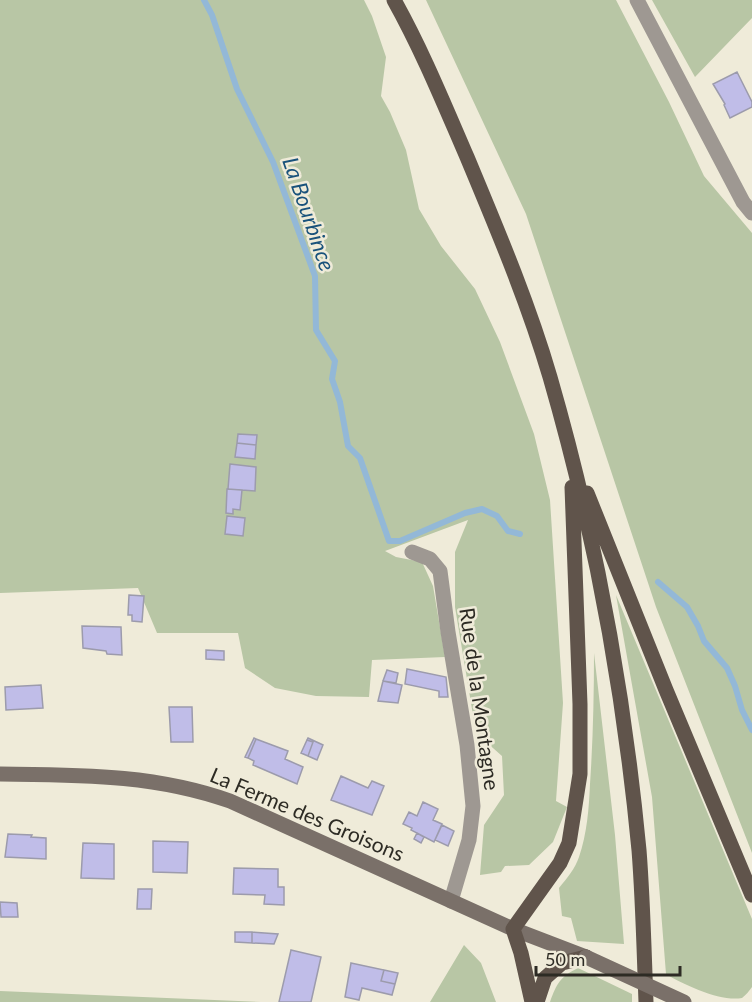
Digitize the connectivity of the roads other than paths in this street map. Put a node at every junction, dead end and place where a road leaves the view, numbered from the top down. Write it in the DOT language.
graph roads {
  1 [pos="394,0"];
  2 [pos="637,0"];
  3 [pos="752,213"];
  4 [pos="571,451"];
  5 [pos="412,552"];
  6 [pos="0,774"];
  7 [pos="752,896"];
  8 [pos="451,901"];
  9 [pos="513,929"];
  10 [pos="586,957"];
  11 [pos="532,1002"];
  12 [pos="537,1002"];
  13 [pos="646,1002"];
  14 [pos="684,1002"];
  1 -- 4 [label="main road"];
  2 -- 3 [label="street"];
  4 -- 7 [label="main road"];
  4 -- 9 [label="main road"];
  4 -- 13 [label="main road"];
  5 -- 8 [label="street, Rue de la Montagne"];
  6 -- 8 [label="main road, La Ferme des Groisons"];
  8 -- 9 [label="main road, La Ferme des Groisons"];
  9 -- 10 [label="main road, La Ferme des Groisons"];
  9 -- 11 [label="main road"];
  10 -- 12 [label="main road"];
  10 -- 14 [label="main road, La Ferme des Groisons, bridge"];
}
